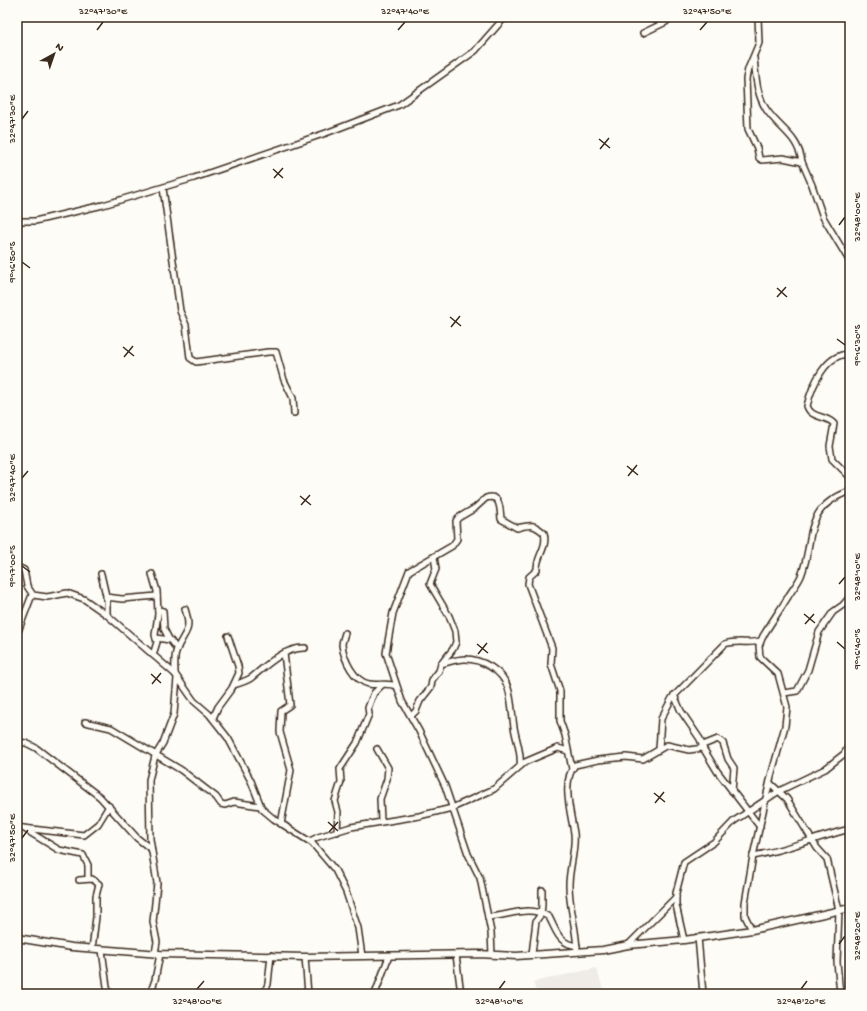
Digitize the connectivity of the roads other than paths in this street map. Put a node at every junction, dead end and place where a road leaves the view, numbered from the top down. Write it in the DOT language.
graph roads {
  1 [pos="505,17"];
  2 [pos="670,17"];
  3 [pos="758,17"];
  4 [pos="643,33"];
  5 [pos="754,57"];
  6 [pos="802,162"];
  7 [pos="163,188"];
  8 [pos="17,221"];
  9 [pos="850,262"];
  10 [pos="850,354"];
  11 [pos="294,413"];
  12 [pos="850,477"];
  13 [pos="850,491"];
  14 [pos="434,557"];
  15 [pos="17,567"];
  16 [pos="101,574"];
  17 [pos="152,574"];
  18 [pos="32,595"];
  19 [pos="157,596"];
  20 [pos="106,597"];
  21 [pos="850,597"];
  22 [pos="185,608"];
  23 [pos="158,610"];
  24 [pos="107,614"];
  25 [pos="345,633"];
  26 [pos="17,634"];
  27 [pos="228,636"];
  28 [pos="156,638"];
  29 [pos="169,639"];
  30 [pos="760,641"];
  31 [pos="305,648"];
  32 [pos="178,649"];
  33 [pos="284,653"];
  34 [pos="153,655"];
  35 [pos="441,664"];
  36 [pos="176,676"];
  37 [pos="234,685"];
  38 [pos="382,685"];
  39 [pos="396,686"];
  40 [pos="784,693"];
  41 [pos="674,695"];
  42 [pos="411,716"];
  43 [pos="213,718"];
  44 [pos="85,722"];
  45 [pos="17,742"];
  46 [pos="850,744"];
  47 [pos="703,747"];
  48 [pos="659,748"];
  49 [pos="377,749"];
  50 [pos="568,751"];
  51 [pos="155,756"];
  52 [pos="520,766"];
  53 [pos="572,769"];
  54 [pos="770,783"];
  55 [pos="732,790"];
  56 [pos="779,791"];
  57 [pos="766,801"];
  58 [pos="109,806"];
  59 [pos="260,806"];
  60 [pos="452,808"];
  61 [pos="749,812"];
  62 [pos="381,821"];
  63 [pos="281,824"];
  64 [pos="17,826"];
  65 [pos="760,827"];
  66 [pos="23,828"];
  67 [pos="850,829"];
  68 [pos="337,832"];
  69 [pos="812,839"];
  70 [pos="310,841"];
  71 [pos="151,849"];
  72 [pos="753,856"];
  73 [pos="88,878"];
  74 [pos="79,880"];
  75 [pos="542,890"];
  76 [pos="676,897"];
  77 [pos="850,908"];
  78 [pos="839,910"];
  79 [pos="541,914"];
  80 [pos="488,917"];
  81 [pos="752,930"];
  82 [pos="17,938"];
  83 [pos="698,938"];
  84 [pos="684,940"];
  85 [pos="628,945"];
  86 [pos="92,949"];
  87 [pos="577,949"];
  88 [pos="102,950"];
  89 [pos="158,954"];
  90 [pos="532,954"];
  91 [pos="271,955"];
  92 [pos="456,955"];
  93 [pos="492,955"];
  94 [pos="362,956"];
  95 [pos="389,956"];
  96 [pos="305,957"];
  97 [pos="108,994"];
  98 [pos="150,994"];
  99 [pos="264,994"];
  100 [pos="308,994"];
  101 [pos="375,994"];
  102 [pos="461,994"];
  103 [pos="703,994"];
  104 [pos="840,994"];
  1 -- 7 [label="street"];
  2 -- 4 [label="street"];
  3 -- 5 [label="street"];
  5 -- 6 [label="street"];
  5 -- 6 [label="street"];
  6 -- 9 [label="street"];
  7 -- 8 [label="street"];
  7 -- 11 [label="street"];
  10 -- 12 [label="street"];
  13 -- 30 [label="street"];
  14 -- 35 [label="street"];
  14 -- 39 [label="street"];
  14 -- 50 [label="street"];
  15 -- 18 [label="street"];
  16 -- 20 [label="street"];
  17 -- 19 [label="street"];
  18 -- 24 [label="street"];
  18 -- 26 [label="street"];
  19 -- 20 [label="street"];
  19 -- 23 [label="street"];
  20 -- 24 [label="street"];
  21 -- 40 [label="street"];
  22 -- 32 [label="street"];
  23 -- 28 [label="street"];
  23 -- 29 [label="street"];
  24 -- 34 [label="street"];
  25 -- 38 [label="street"];
  27 -- 37 [label="street"];
  28 -- 29 [label="street"];
  28 -- 34 [label="street"];
  29 -- 32 [label="street"];
  30 -- 40 [label="street"];
  30 -- 41 [label="street"];
  31 -- 33 [label="street"];
  32 -- 36 [label="street"];
  33 -- 37 [label="street"];
  33 -- 63 [label="street"];
  34 -- 36 [label="street"];
  35 -- 42 [label="street"];
  35 -- 52 [label="street"];
  36 -- 43 [label="street"];
  36 -- 51 [label="street"];
  37 -- 43 [label="street"];
  38 -- 39 [label="street"];
  38 -- 68 [label="street"];
  39 -- 42 [label="street"];
  40 -- 54 [label="street"];
  41 -- 47 [label="street"];
  41 -- 48 [label="street"];
  42 -- 60 [label="street"];
  43 -- 59 [label="street"];
  44 -- 51 [label="street"];
  45 -- 58 [label="street"];
  46 -- 56 [label="street"];
  47 -- 48 [label="street"];
  47 -- 55 [label="street"];
  47 -- 55 [label="street"];
  48 -- 53 [label="street"];
  49 -- 62 [label="street"];
  50 -- 52 [label="street"];
  50 -- 53 [label="street"];
  51 -- 59 [label="street"];
  51 -- 71 [label="street"];
  52 -- 60 [label="street"];
  53 -- 87 [label="street"];
  54 -- 56 [label="street"];
  54 -- 57 [label="street"];
  55 -- 61 [label="street"];
  56 -- 57 [label="street"];
  56 -- 69 [label="street"];
  57 -- 61 [label="street"];
  57 -- 65 [label="street"];
  58 -- 66 [label="street"];
  58 -- 71 [label="street"];
  59 -- 63 [label="street"];
  60 -- 62 [label="street"];
  60 -- 80 [label="street"];
  61 -- 65 [label="street"];
  61 -- 76 [label="street"];
  62 -- 68 [label="street"];
  63 -- 70 [label="street"];
  64 -- 66 [label="street"];
  65 -- 72 [label="street"];
  66 -- 73 [label="street"];
  67 -- 69 [label="street"];
  68 -- 70 [label="street"];
  69 -- 72 [label="street"];
  69 -- 78 [label="street"];
  70 -- 94 [label="street"];
  71 -- 89 [label="street"];
  72 -- 81 [label="street"];
  73 -- 74 [label="street"];
  73 -- 86 [label="street"];
  75 -- 79 [label="street"];
  76 -- 84 [label="street"];
  76 -- 85 [label="street"];
  77 -- 78 [label="street"];
  78 -- 81 [label="street"];
  78 -- 104 [label="street"];
  79 -- 80 [label="street"];
  79 -- 87 [label="street"];
  79 -- 90 [label="street"];
  80 -- 93 [label="street"];
  81 -- 83 [label="street"];
  82 -- 86 [label="street"];
  83 -- 84 [label="street"];
  83 -- 103 [label="street"];
  84 -- 85 [label="street"];
  85 -- 87 [label="street"];
  86 -- 88 [label="street"];
  87 -- 90 [label="street"];
  88 -- 89 [label="street"];
  88 -- 97 [label="street"];
  89 -- 91 [label="street"];
  89 -- 98 [label="street"];
  90 -- 93 [label="street"];
  91 -- 96 [label="street"];
  91 -- 99 [label="street"];
  92 -- 93 [label="street"];
  92 -- 95 [label="street"];
  92 -- 102 [label="street"];
  94 -- 95 [label="street"];
  94 -- 96 [label="street"];
  95 -- 101 [label="street"];
  96 -- 100 [label="street"];
}
